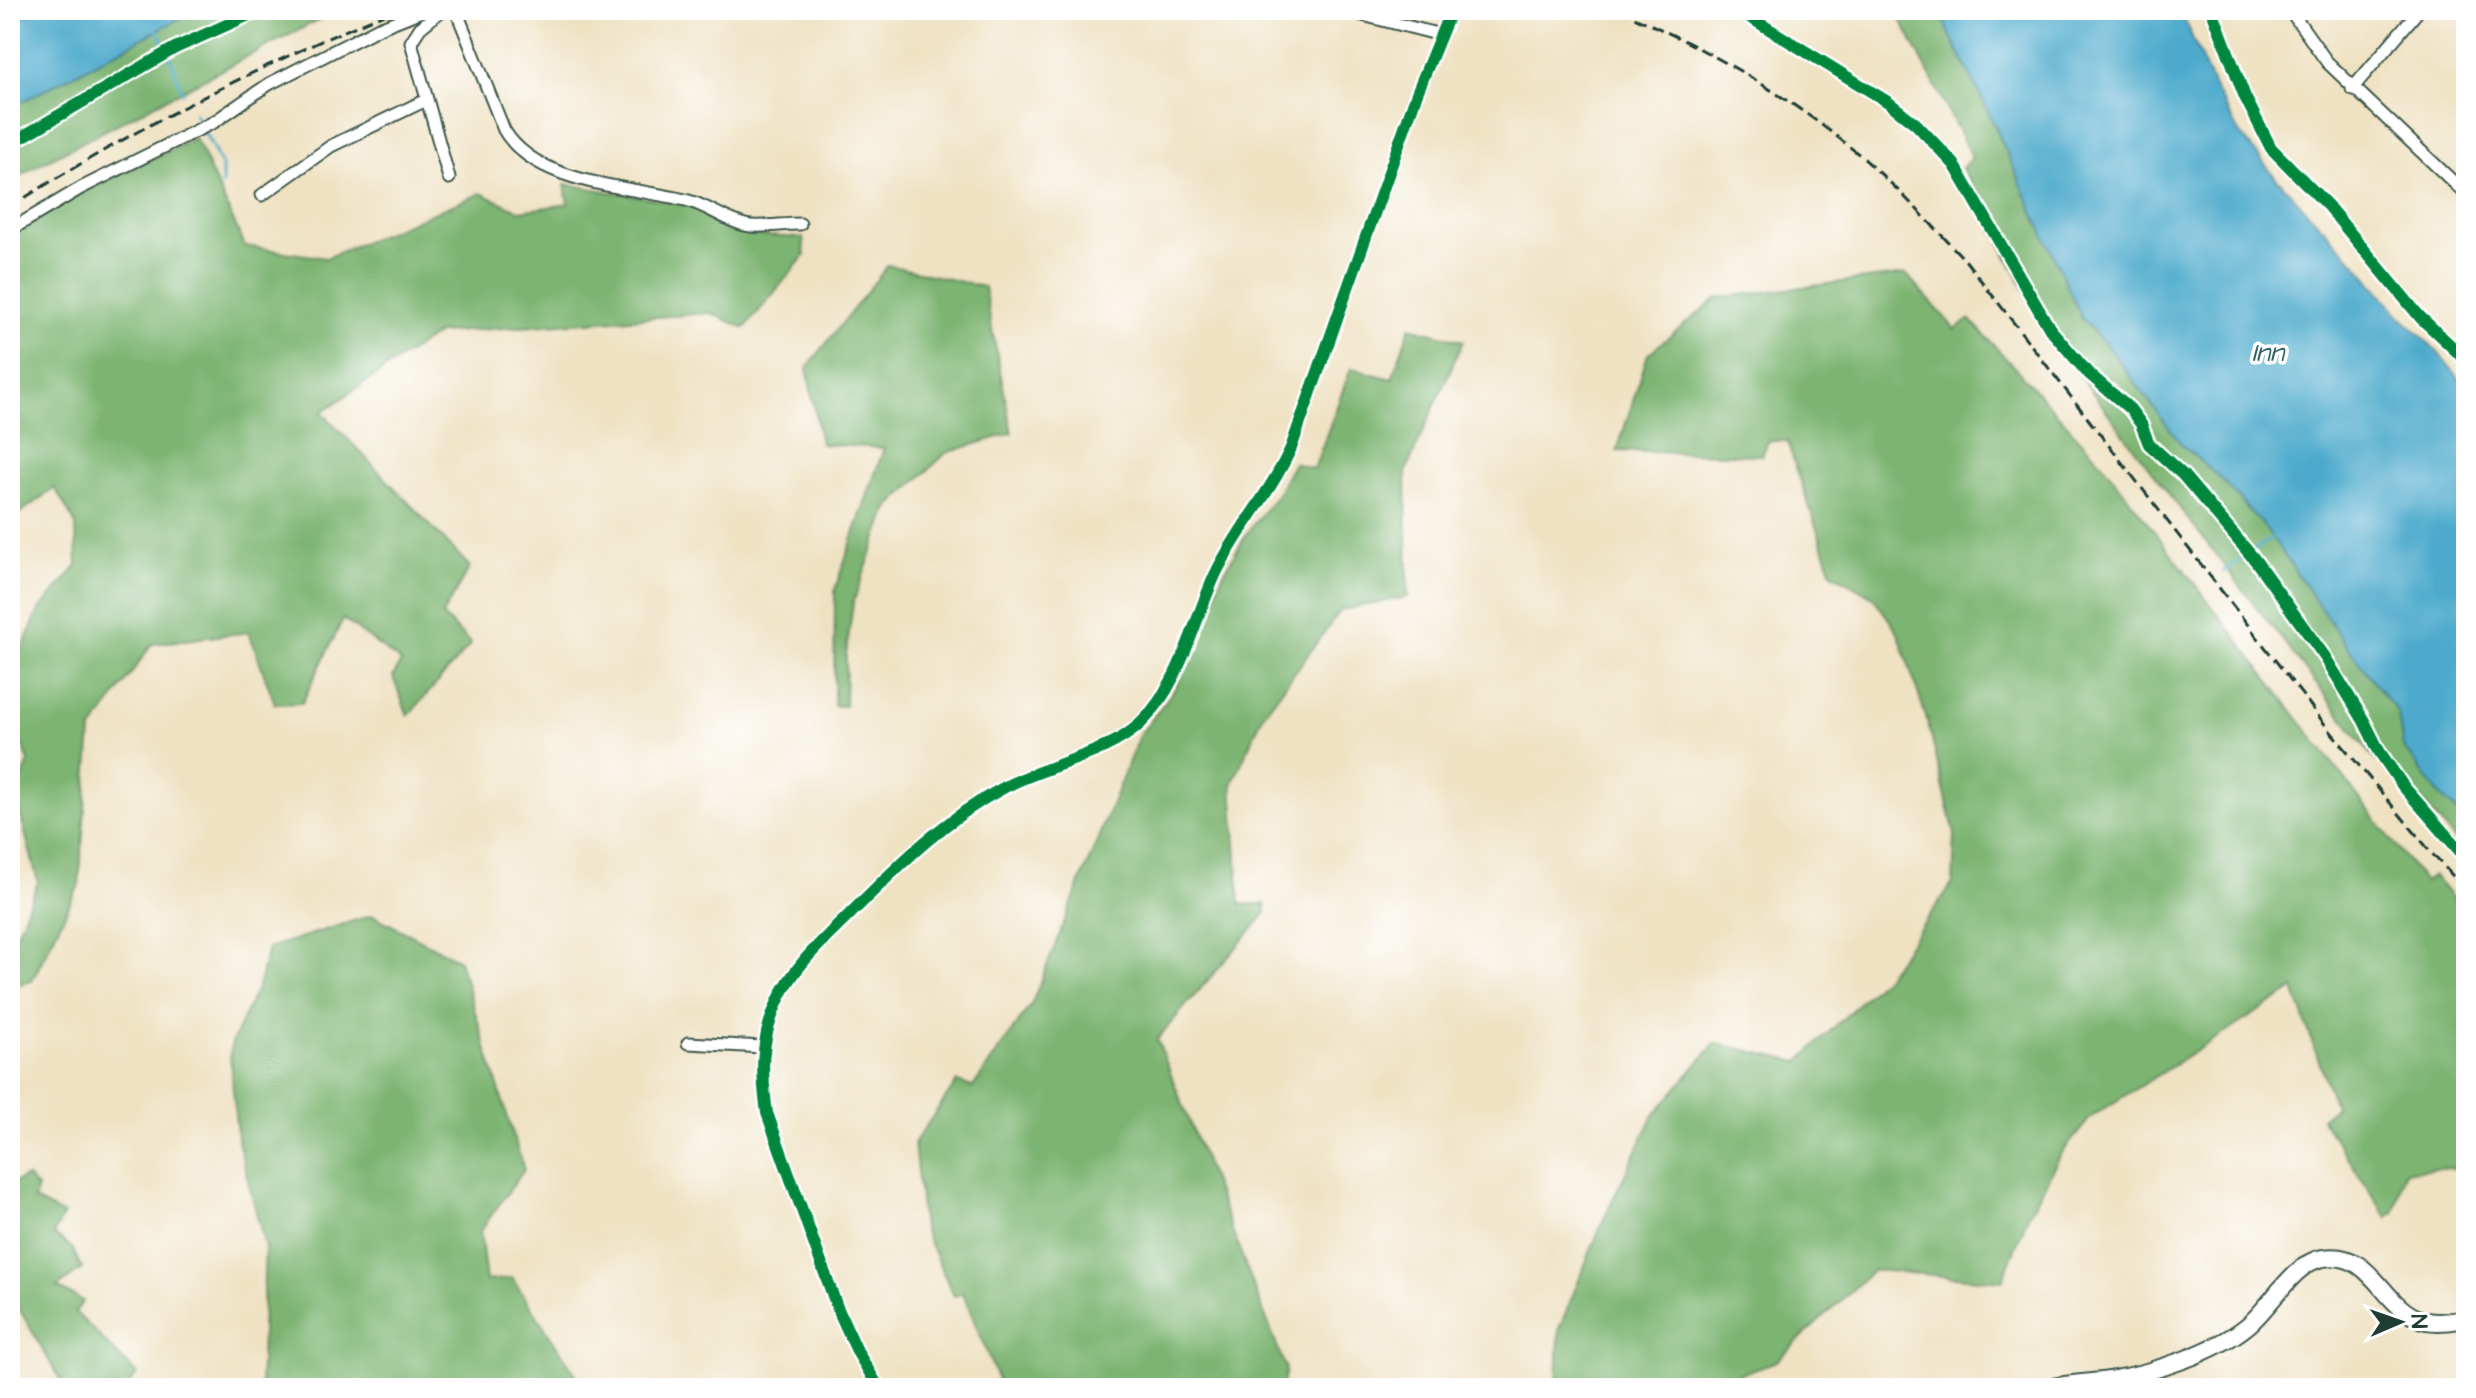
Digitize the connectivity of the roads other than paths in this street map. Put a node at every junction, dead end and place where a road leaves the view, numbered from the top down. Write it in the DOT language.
graph roads {
  1 [pos="260,10"];
  2 [pos="424,10"];
  3 [pos="442,10"];
  4 [pos="456,10"];
  5 [pos="1343,10"];
  6 [pos="1451,10"];
  7 [pos="1738,10"];
  8 [pos="2290,10"];
  9 [pos="2419,10"];
  10 [pos="1441,35"];
  11 [pos="2352,89"];
  12 [pos="426,100"];
  13 [pos="10,144"];
  14 [pos="449,178"];
  15 [pos="2466,194"];
  16 [pos="262,195"];
  17 [pos="800,224"];
  18 [pos="10,230"];
  19 [pos="2466,858"];
  20 [pos="688,1043"];
  21 [pos="763,1047"];
  22 [pos="2466,1319"];
  23 [pos="879,1388"];
  24 [pos="2049,1388"];
  1 -- 13 [label="street"];
  2 -- 18 [label="street"];
  3 -- 12 [label="street"];
  4 -- 17 [label="street"];
  5 -- 10 [label="street"];
  6 -- 10 [label="street"];
  7 -- 19 [label="street"];
  8 -- 11 [label="street"];
  9 -- 11 [label="street"];
  10 -- 21 [label="street"];
  11 -- 15 [label="street"];
  12 -- 14 [label="street"];
  12 -- 16 [label="street"];
  20 -- 21 [label="street"];
  21 -- 23 [label="street"];
  22 -- 24 [label="street"];
}
